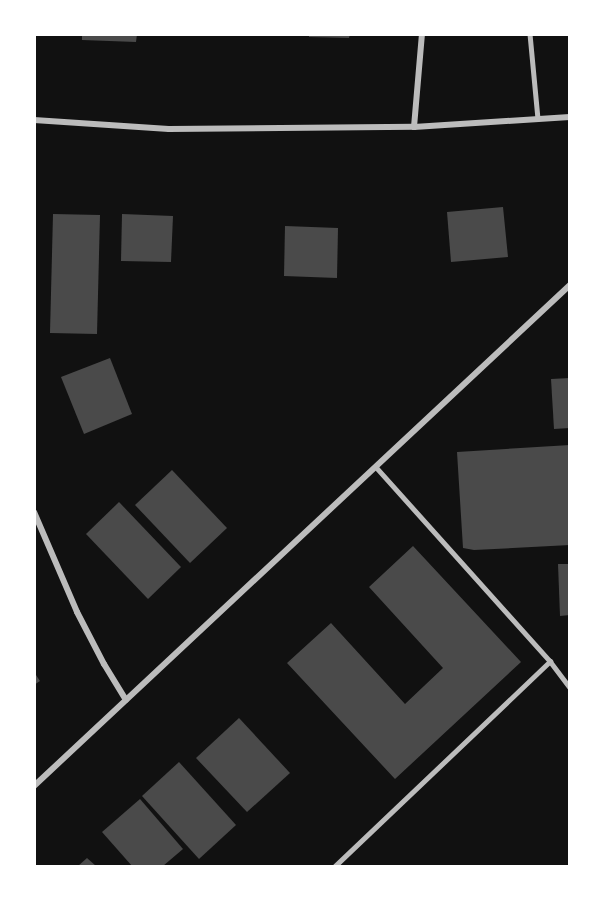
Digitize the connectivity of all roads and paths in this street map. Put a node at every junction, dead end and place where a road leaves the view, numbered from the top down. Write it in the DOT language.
graph roads {
  1 [pos="422,34"];
  2 [pos="530,34"];
  3 [pos="570,117"];
  4 [pos="538,118"];
  5 [pos="34,120"];
  6 [pos="414,127"];
  7 [pos="570,285"];
  8 [pos="376,467"];
  9 [pos="34,512"];
  10 [pos="550,661"];
  11 [pos="570,688"];
  12 [pos="126,700"];
  13 [pos="34,786"];
  14 [pos="335,867"];
  1 -- 6 [label="street"];
  2 -- 4 [label="lane"];
  3 -- 4 [label="street"];
  4 -- 6 [label="street"];
  5 -- 6 [label="street"];
  7 -- 8 [label="street"];
  8 -- 10 [label="lane"];
  8 -- 12 [label="street"];
  9 -- 12 [label="street"];
  10 -- 11 [label="lane"];
  10 -- 14 [label="lane"];
  12 -- 13 [label="street"];
}
